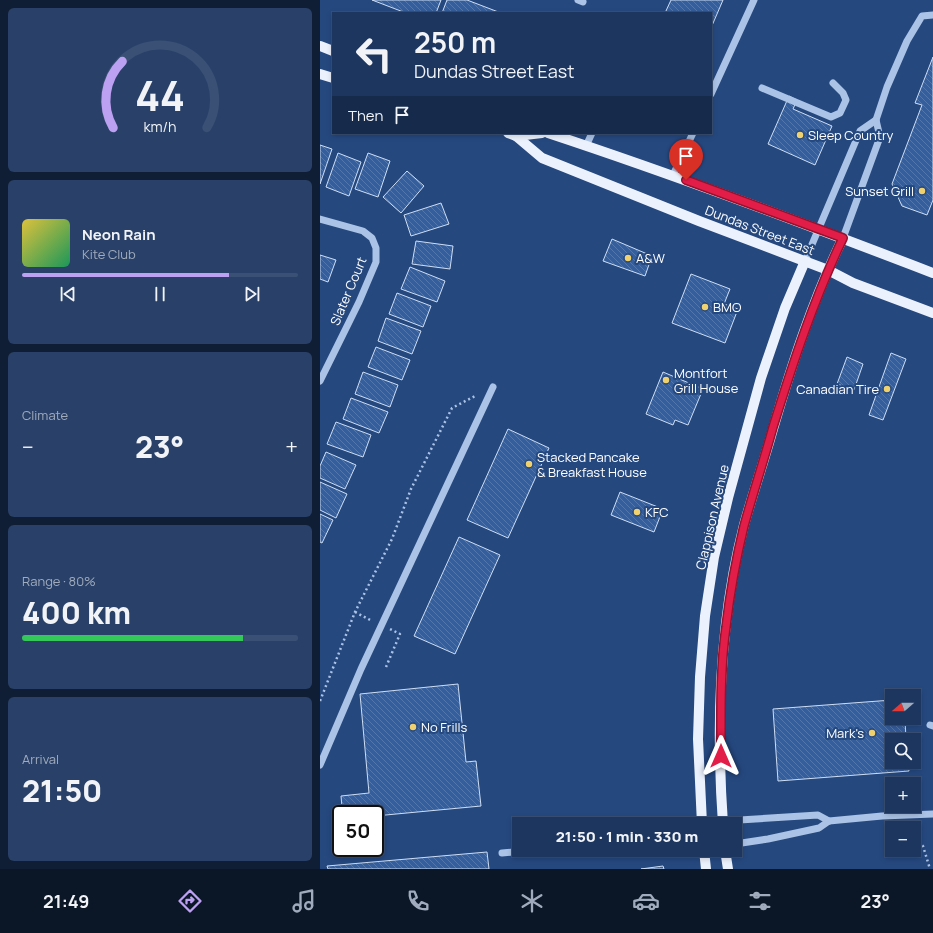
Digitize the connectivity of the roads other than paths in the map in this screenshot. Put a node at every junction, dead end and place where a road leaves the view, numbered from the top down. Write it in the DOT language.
graph roads {
  1 [pos="754,0"];
  2 [pos="933,15"];
  3 [pos="320,46"];
  4 [pos="332,51"];
  5 [pos="320,74"];
  6 [pos="332,78"];
  7 [pos="833,83"];
  8 [pos="762,88"];
  9 [pos="712,92"];
  10 [pos="876,120"];
  11 [pos="512,134"];
  12 [pos="551,134"];
  13 [pos="592,134"];
  14 [pos="693,134"];
  15 [pos="586,146"];
  16 [pos="673,175"];
  17 [pos="320,219"];
  18 [pos="819,229"];
  19 [pos="843,238"];
  20 [pos="805,261"];
  21 [pos="828,270"];
  22 [pos="933,273"];
  23 [pos="933,313"];
  24 [pos="320,381"];
  25 [pos="493,387"];
  26 [pos="320,765"];
  27 [pos="933,814"];
  28 [pos="701,817"];
  29 [pos="723,817"];
  30 [pos="829,820"];
  31 [pos="742,821"];
  32 [pos="742,843"];
  33 [pos="512,852"];
  34 [pos="502,853"];
  35 [pos="705,857"];
  36 [pos="726,857"];
  37 [pos="706,869"];
  38 [pos="728,869"];
  1 -- 9 [label="street"];
  2 -- 10 [label="street"];
  3 -- 4 [label="main road"];
  5 -- 6 [label="main road"];
  7 -- 8 [label="street"];
  10 -- 18 [label="street, Clappison Avenue"];
  10 -- 19 [label="street"];
  11 -- 20 [label="main road, Dundas Street East"];
  12 -- 15 [label="main road, Dundas Street East"];
  13 -- 15 [label="street"];
  14 -- 16 [label="street"];
  15 -- 16 [label="main road, Dundas Street East"];
  16 -- 18 [label="main road, Dundas Street East"];
  17 -- 24 [label="street, Slater Court"];
  18 -- 19 [label="main road, Dundas Street East"];
  18 -- 20 [label="street, Clappison Avenue"];
  19 -- 21 [label="main road"];
  19 -- 22 [label="main road, Dundas Street East"];
  20 -- 21 [label="main road, Dundas Street East"];
  20 -- 28 [label="main road, Clappison Avenue"];
  21 -- 23 [label="main road, Dundas Street East"];
  21 -- 29 [label="main road"];
  25 -- 26 [label="street"];
  27 -- 30 [label="street"];
  30 -- 31 [label="street"];
  30 -- 32 [label="street"];
  33 -- 34 [label="street"];
  35 -- 37 [label="main road"];
  36 -- 38 [label="main road"];
}
